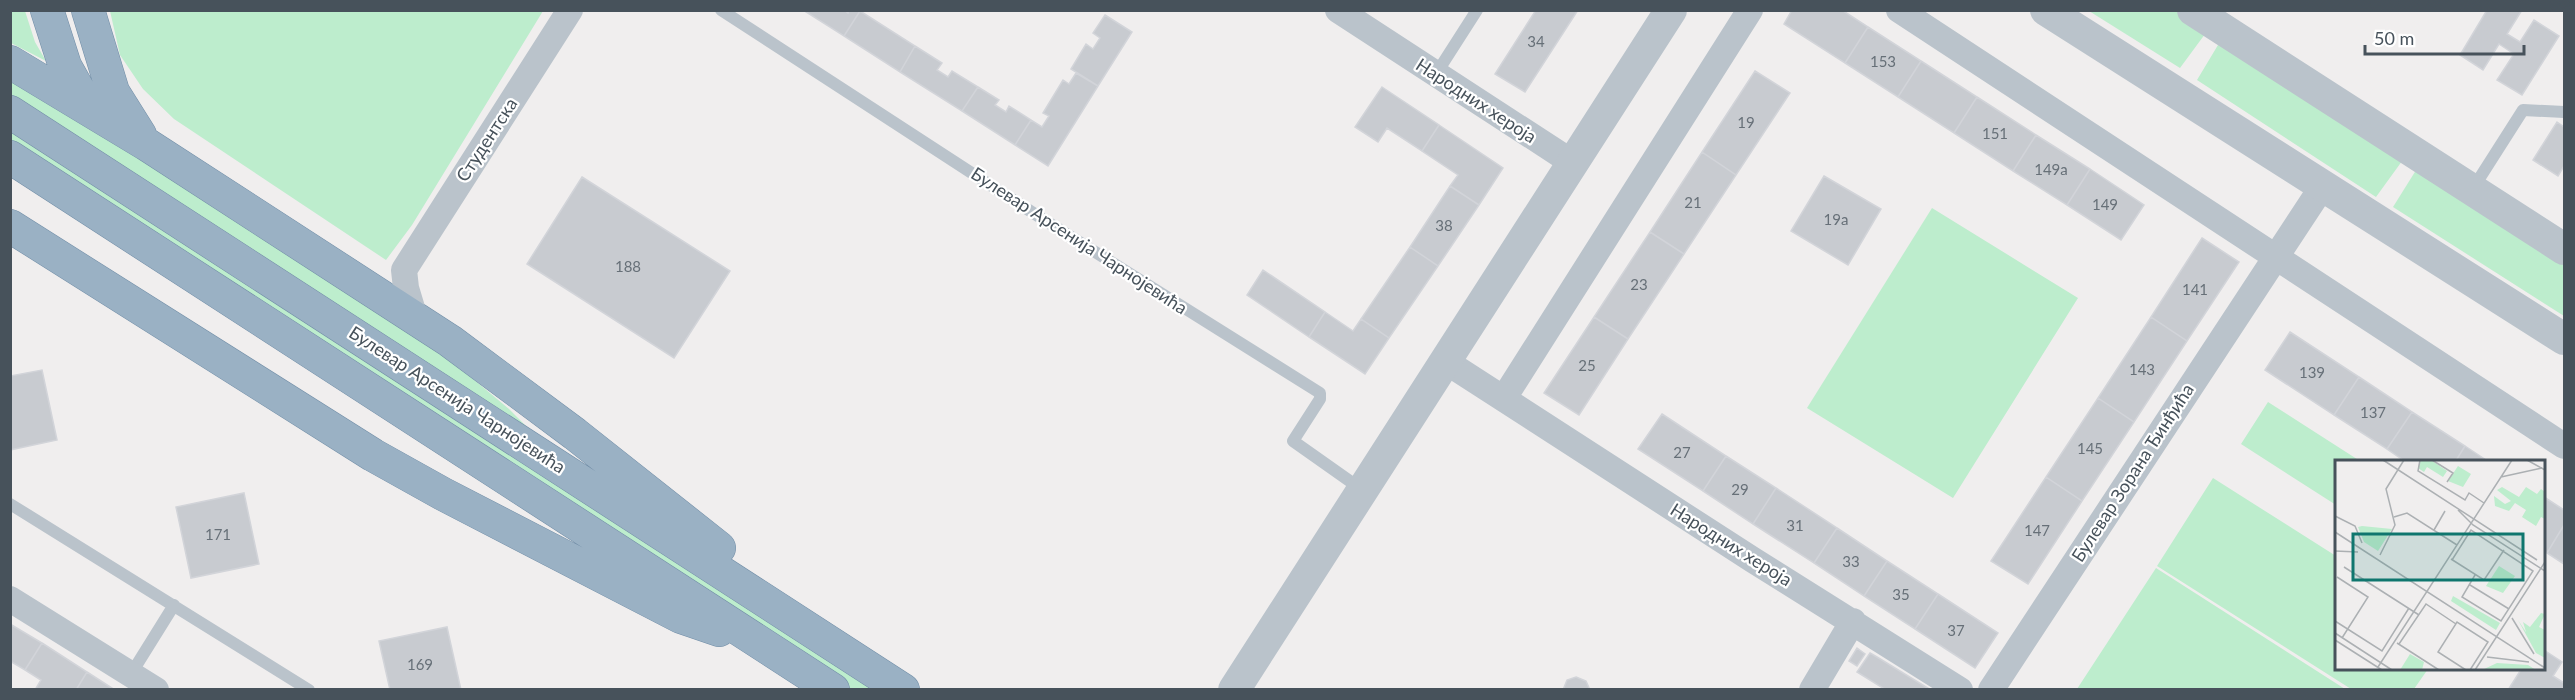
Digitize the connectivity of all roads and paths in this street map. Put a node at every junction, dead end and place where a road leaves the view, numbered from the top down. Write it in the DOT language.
graph roads {
  1 [pos="47,10"];
  2 [pos="88,10"];
  3 [pos="570,10"];
  4 [pos="721,10"];
  5 [pos="1338,10"];
  6 [pos="1477,10"];
  7 [pos="1671,10"];
  8 [pos="1750,10"];
  9 [pos="1899,10"];
  10 [pos="2046,10"];
  11 [pos="2193,10"];
  12 [pos="10,62"];
  13 [pos="1436,74"];
  14 [pos="88,108"];
  15 [pos="10,112"];
  16 [pos="2565,112"];
  17 [pos="146,144"];
  18 [pos="10,158"];
  19 [pos="1573,163"];
  20 [pos="2322,187"];
  21 [pos="2471,191"];
  22 [pos="10,226"];
  23 [pos="10,249"];
  24 [pos="2565,249"];
  25 [pos="2276,257"];
  26 [pos="76,267"];
  27 [pos="404,270"];
  28 [pos="356,279"];
  29 [pos="415,318"];
  30 [pos="2565,339"];
  31 [pos="1445,361"];
  32 [pos="1504,398"];
  33 [pos="2565,446"];
  34 [pos="1362,490"];
  35 [pos="10,504"];
  36 [pos="10,598"];
  37 [pos="174,605"];
  38 [pos="773,606"];
  39 [pos="1853,621"];
  40 [pos="746,633"];
  41 [pos="131,674"];
  42 [pos="156,690"];
  43 [pos="309,690"];
  44 [pos="833,690"];
  45 [pos="903,690"];
  46 [pos="1234,690"];
  47 [pos="1812,690"];
  48 [pos="1960,690"];
  49 [pos="1991,690"];
  1 -- 14 [label="highway"];
  2 -- 17 [label="highway"];
  3 -- 27 [label="street, Студентска"];
  4 -- 34 [label="lane, Булевар Арсенија Чарнојевића"];
  5 -- 13 [label="street, Народних хероја"];
  6 -- 13 [label="lane"];
  7 -- 19 [label="street"];
  8 -- 32 [label="street"];
  9 -- 25 [label="street"];
  10 -- 20 [label="street"];
  11 -- 21 [label="street"];
  12 -- 14 [label="highway"];
  13 -- 19 [label="street, Народних хероја"];
  14 -- 17 [label="highway"];
  15 -- 38 [label="highway, Булевар Арсенија Чарнојевића"];
  16 -- 21 [label="lane"];
  17 -- 28 [label="highway"];
  18 -- 40 [label="highway, Булевар Арсенија Чарнојевића"];
  19 -- 31 [label="street"];
  20 -- 25 [label="street, Булевар Зорана Ђинђића"];
  20 -- 30 [label="street"];
  21 -- 24 [label="street"];
  22 -- 26 [label="highway"];
  23 -- 26 [label="highway"];
  25 -- 33 [label="street"];
  25 -- 49 [label="street, Булевар Зорана Ђинђића"];
  26 -- 40 [label="highway"];
  27 -- 28 [label="street"];
  27 -- 29 [label="street"];
  28 -- 29 [label="highway"];
  29 -- 38 [label="highway"];
  31 -- 32 [label="street, Народних хероја"];
  31 -- 34 [label="street"];
  32 -- 39 [label="street, Народних хероја"];
  34 -- 46 [label="street"];
  35 -- 37 [label="lane"];
  36 -- 41 [label="street"];
  37 -- 41 [label="lane"];
  37 -- 43 [label="lane"];
  38 -- 45 [label="highway, Булевар Арсенија Чарнојевића"];
  39 -- 47 [label="street"];
  39 -- 48 [label="street, Народних хероја"];
  40 -- 44 [label="highway, Булевар Арсенија Чарнојевића"];
  41 -- 42 [label="street"];
}
